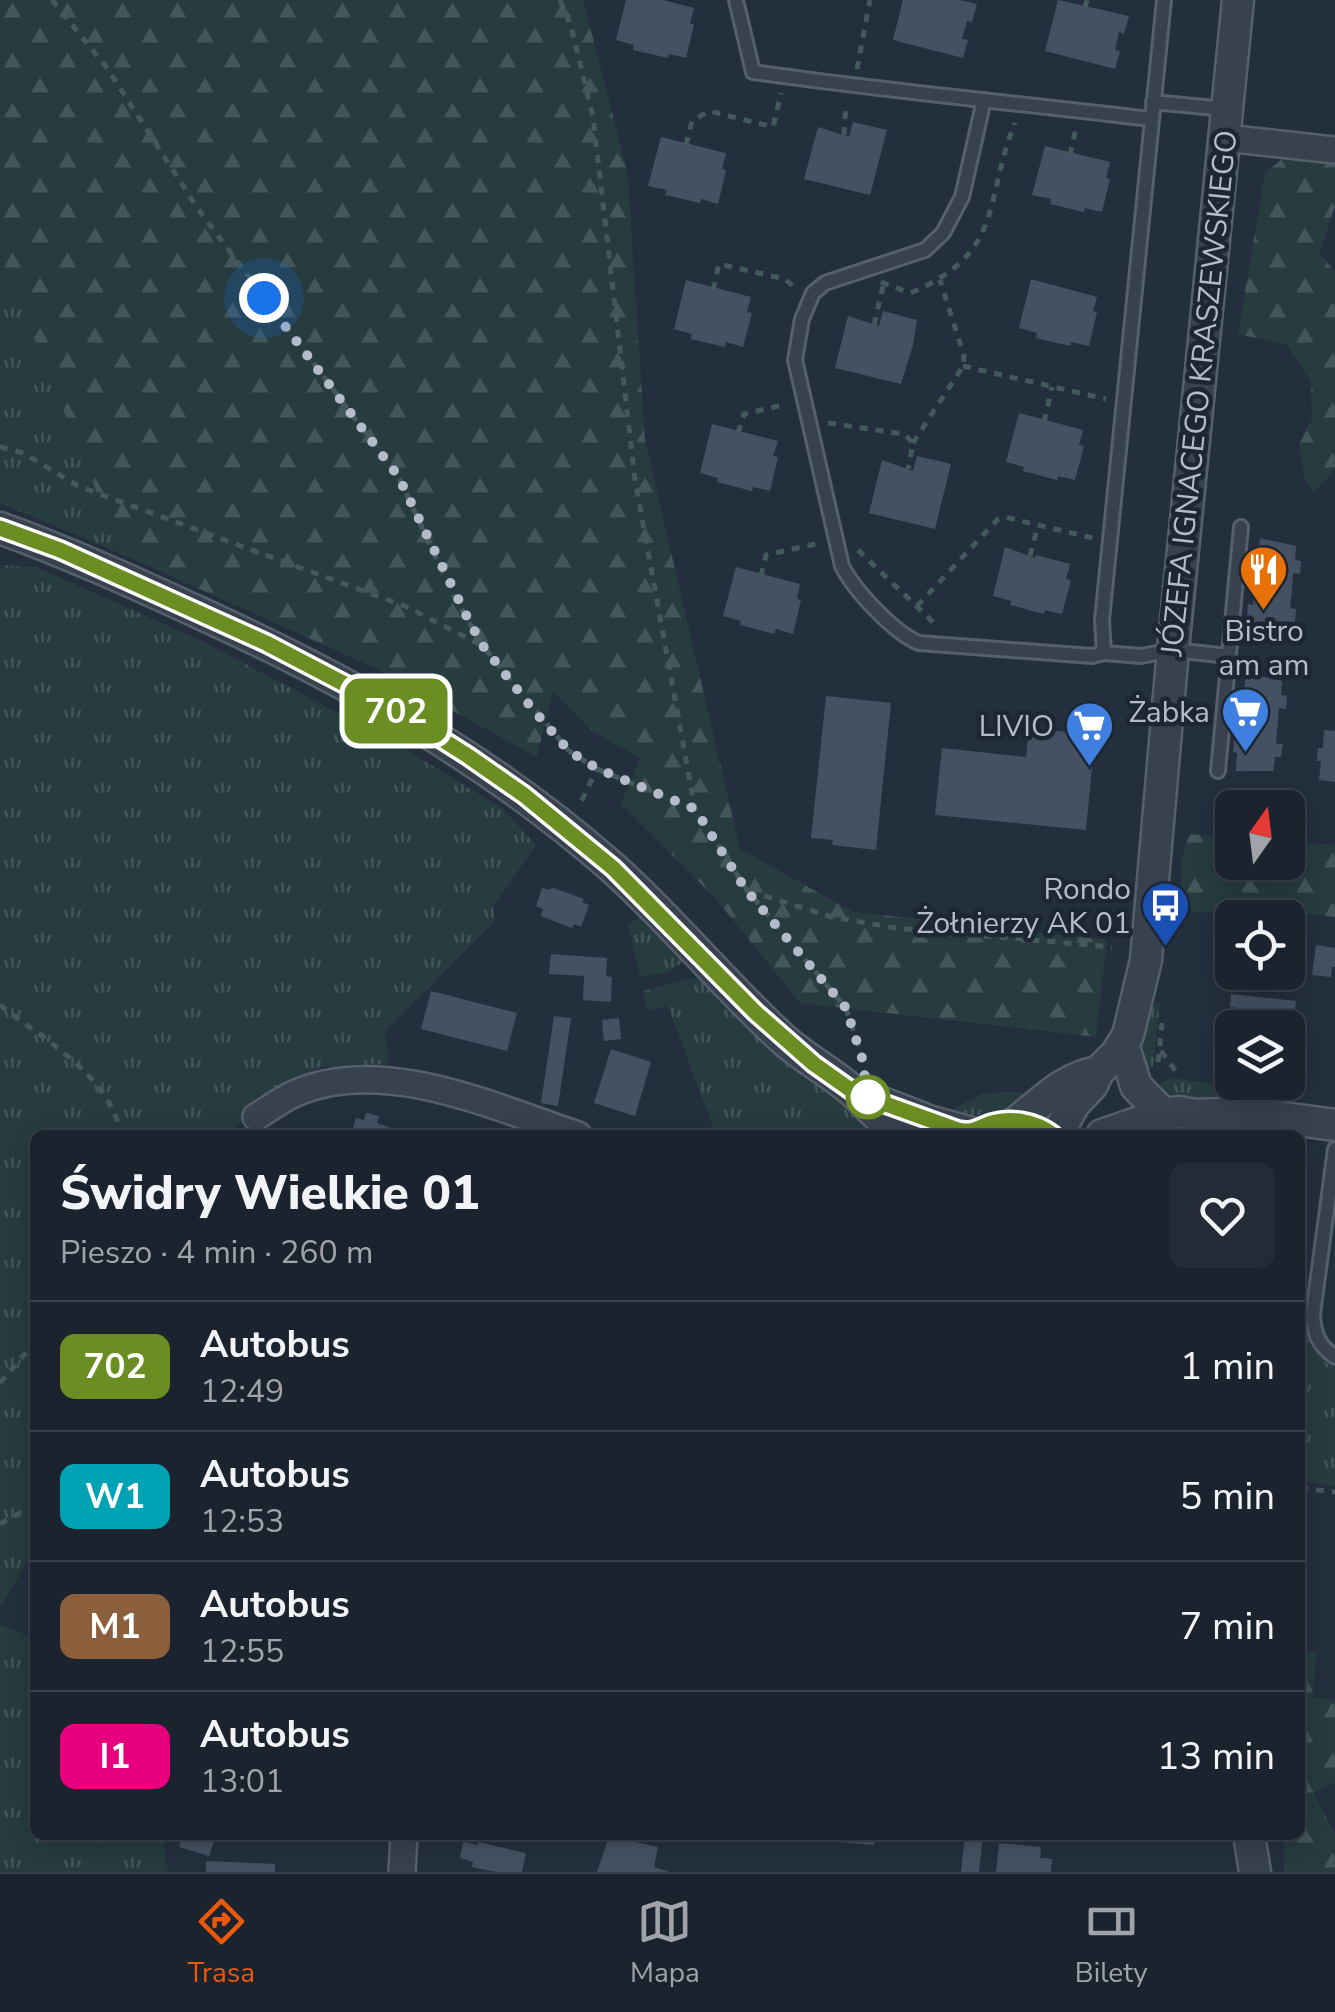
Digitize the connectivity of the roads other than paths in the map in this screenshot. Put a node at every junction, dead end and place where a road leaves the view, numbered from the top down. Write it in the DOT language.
graph roads {
  1 [pos="736,0"];
  2 [pos="1164,0"];
  3 [pos="1238,0"];
  4 [pos="984,100"];
  5 [pos="1153,102"];
  6 [pos="1150,119"];
  7 [pos="1226,124"];
  8 [pos="1335,150"];
  9 [pos="1241,527"];
  10 [pos="0,528"];
  11 [pos="1173,650"];
  12 [pos="1104,653"];
  13 [pos="1229,656"];
  14 [pos="1218,771"];
  15 [pos="1123,1044"];
  16 [pos="1098,1072"];
  17 [pos="855,1093"];
  18 [pos="256,1117"];
  19 [pos="1018,1121"];
  20 [pos="1157,1124"];
  21 [pos="1335,1126"];
  22 [pos="562,1130"];
  23 [pos="893,1130"];
  24 [pos="958,1130"];
  25 [pos="979,1130"];
  26 [pos="1047,1130"];
  27 [pos="1058,1130"];
  28 [pos="1127,1130"];
  29 [pos="1335,1150"];
  30 [pos="1335,1357"];
  31 [pos="404,1840"];
  32 [pos="1250,1840"];
  33 [pos="402,1872"];
  34 [pos="1255,1872"];
  1 -- 4 [label="lane"];
  2 -- 5 [label="lane"];
  3 -- 7 [label="street, JÓZEFA IGNACEGO KRASZEWSKIEGO"];
  4 -- 6 [label="lane"];
  4 -- 12 [label="lane"];
  5 -- 6 [label="lane"];
  5 -- 7 [label="lane"];
  6 -- 12 [label="lane"];
  7 -- 8 [label="street"];
  7 -- 11 [label="street, JÓZEFA IGNACEGO KRASZEWSKIEGO"];
  9 -- 13 [label="lane"];
  10 -- 17 [label="street"];
  11 -- 12 [label="lane"];
  11 -- 13 [label="lane"];
  11 -- 15 [label="street, JÓZEFA IGNACEGO KRASZEWSKIEGO"];
  13 -- 14 [label="lane"];
  15 -- 16 [label="street, JÓZEFA IGNACEGO KRASZEWSKIEGO"];
  15 -- 20 [label="street"];
  16 -- 19 [label="street, JÓZEFA IGNACEGO KRASZEWSKIEGO"];
  16 -- 27 [label="street, JÓZEFA IGNACEGO KRASZEWSKIEGO"];
  17 -- 23 [label="street"];
  17 -- 24 [label="street"];
  18 -- 22 [label="street"];
  19 -- 25 [label="street"];
  19 -- 26 [label="street"];
  20 -- 21 [label="street"];
  20 -- 28 [label="street"];
  29 -- 30 [label="lane"];
  31 -- 33 [label="street"];
  32 -- 34 [label="street"];
}
